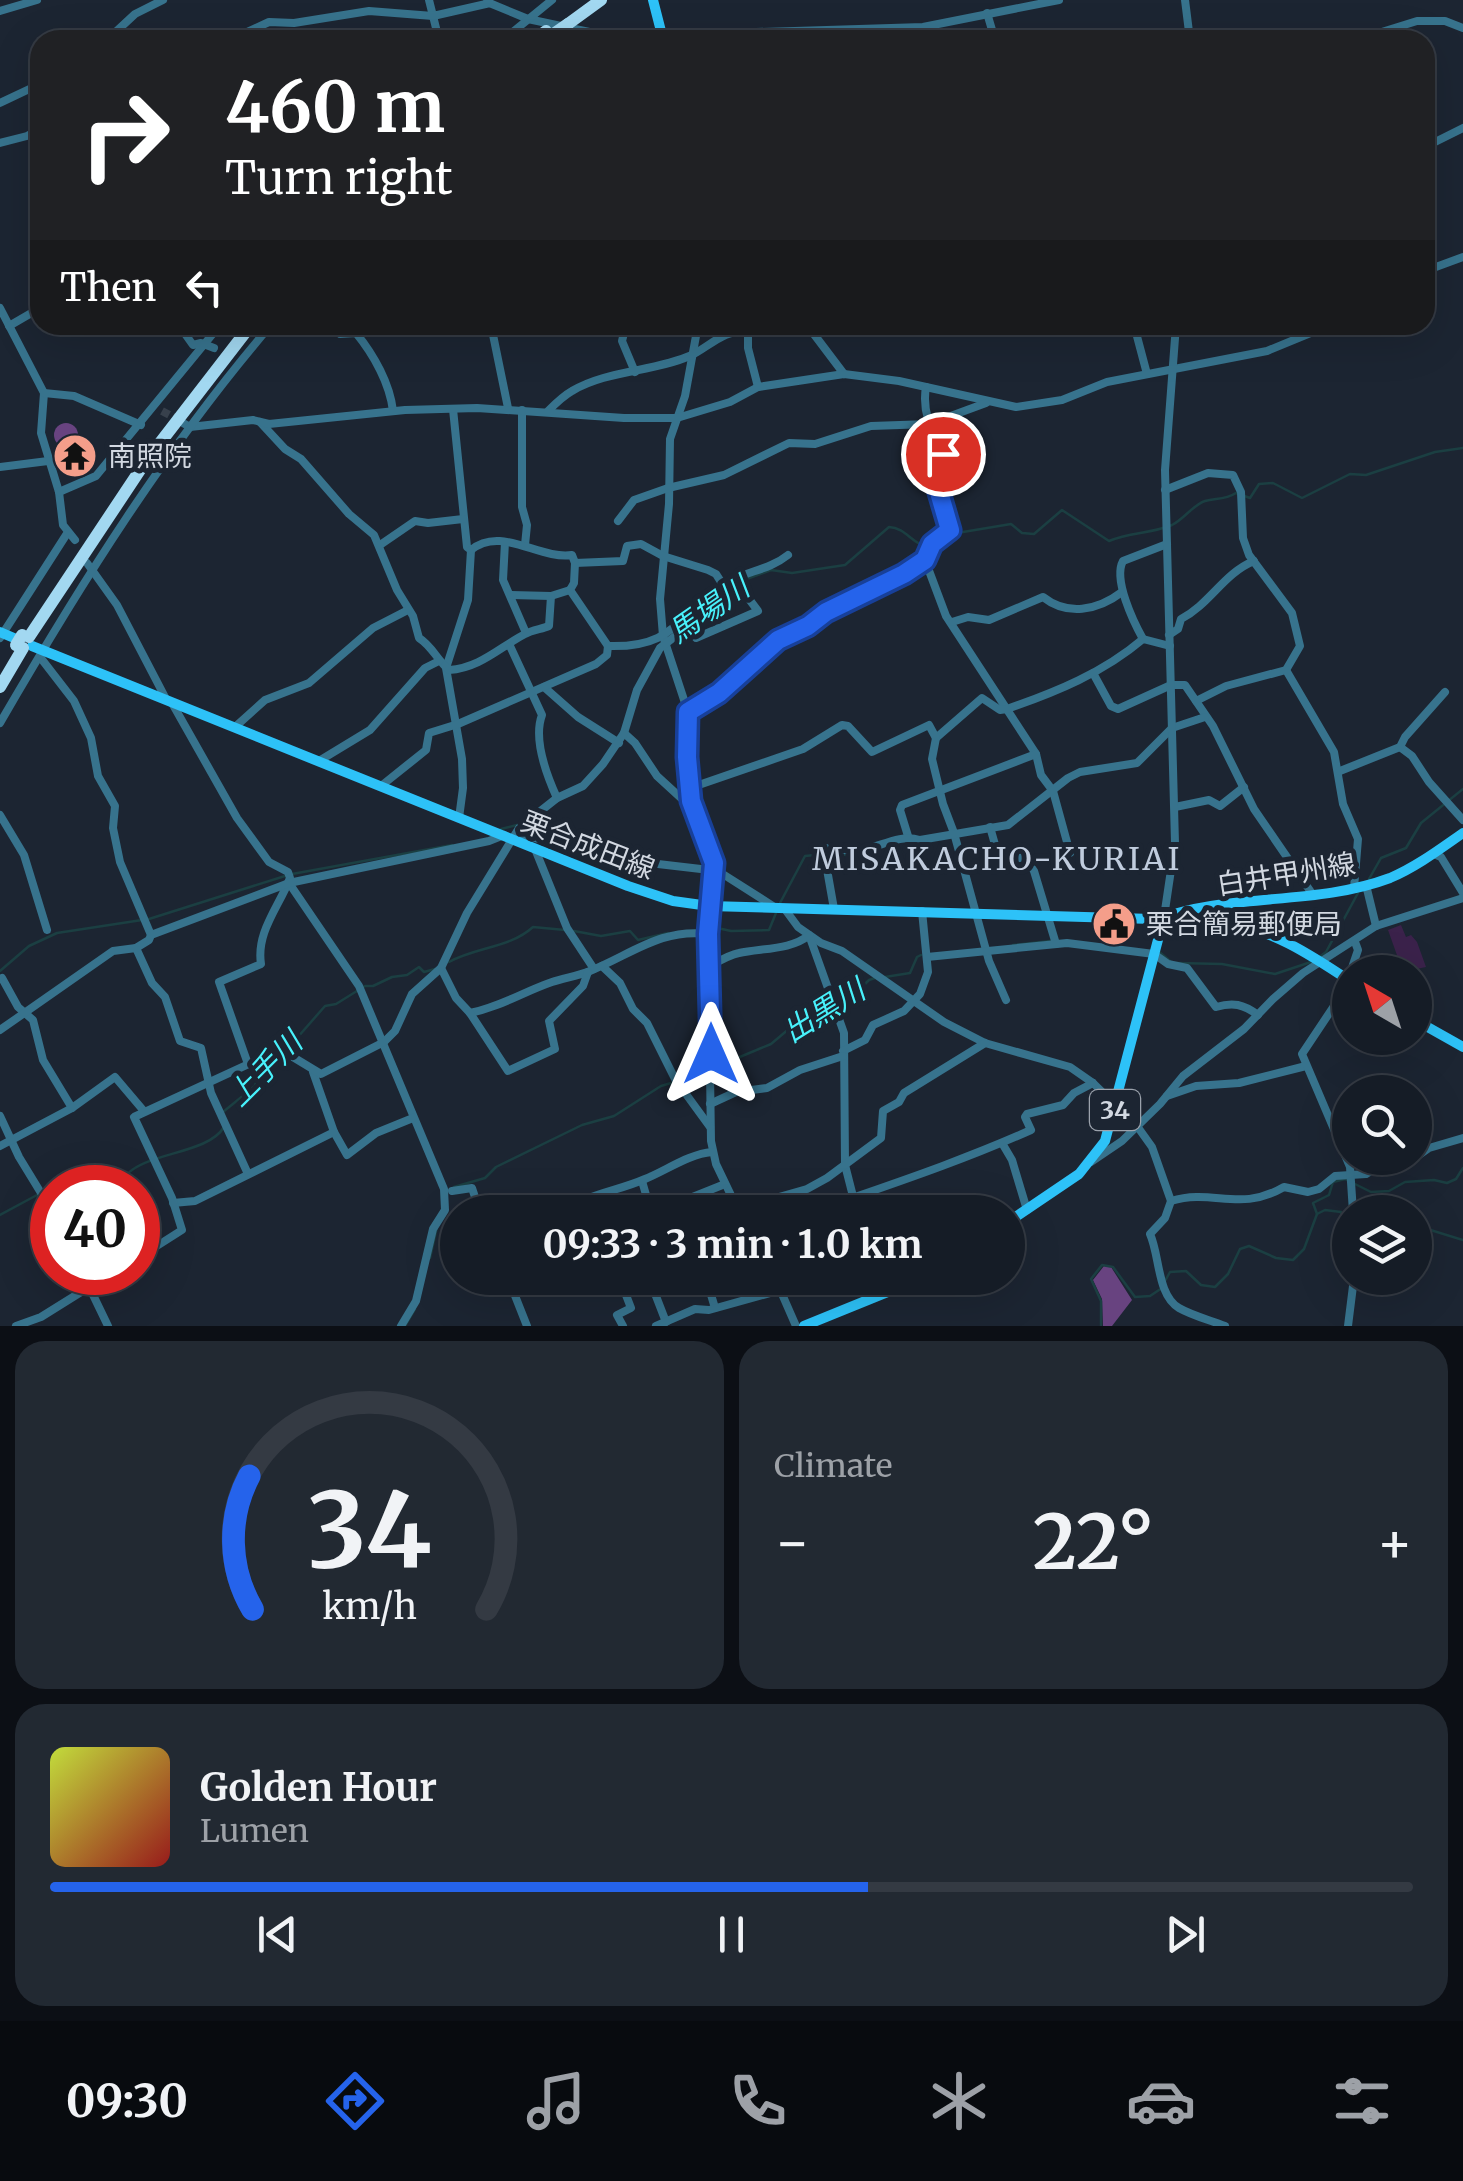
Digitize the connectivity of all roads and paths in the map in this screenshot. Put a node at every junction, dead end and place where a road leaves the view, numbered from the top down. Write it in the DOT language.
graph roads {
  1 [pos="38,0"];
  2 [pos="163,0"];
  3 [pos="429,0"];
  4 [pos="552,0"];
  5 [pos="587,0"];
  6 [pos="601,0"];
  7 [pos="654,0"];
  8 [pos="1059,0"];
  9 [pos="1185,0"];
  10 [pos="487,2"];
  11 [pos="1014,4"];
  12 [pos="0,11"];
  13 [pos="988,13"];
  14 [pos="433,16"];
  15 [pos="528,20"];
  16 [pos="1463,28"];
  17 [pos="118,30"];
  18 [pos="251,30"];
  19 [pos="436,30"];
  20 [pos="516,30"];
  21 [pos="552,30"];
  22 [pos="555,30"];
  23 [pos="556,30"];
  24 [pos="659,30"];
  25 [pos="824,30"];
  26 [pos="992,30"];
  27 [pos="1189,30"];
  28 [pos="1388,30"];
  29 [pos="30,89"];
  30 [pos="0,103"];
  31 [pos="1463,128"];
  32 [pos="30,135"];
  33 [pos="1435,142"];
  34 [pos="0,143"];
  35 [pos="1463,257"];
  36 [pos="1435,267"];
  37 [pos="0,308"];
  38 [pos="30,314"];
  39 [pos="9,326"];
  40 [pos="186,335"];
  41 [pos="215,335"];
  42 [pos="233,335"];
  43 [pos="242,335"];
  44 [pos="261,335"];
  45 [pos="357,335"];
  46 [pos="493,335"];
  47 [pos="624,335"];
  48 [pos="696,335"];
  49 [pos="724,335"];
  50 [pos="748,335"];
  51 [pos="815,335"];
  52 [pos="1137,335"];
  53 [pos="1175,335"];
  54 [pos="1306,335"];
  55 [pos="210,346"];
  56 [pos="693,354"];
  57 [pos="1171,368"];
  58 [pos="635,372"];
  59 [pos="844,374"];
  60 [pos="1147,374"];
  61 [pos="926,386"];
  62 [pos="758,387"];
  63 [pos="44,393"];
  64 [pos="986,402"];
  65 [pos="508,408"];
  66 [pos="453,409"];
  67 [pos="522,410"];
  68 [pos="548,411"];
  69 [pos="393,412"];
  70 [pos="677,418"];
  71 [pos="260,422"];
  72 [pos="928,424"];
  73 [pos="141,425"];
  74 [pos="186,425"];
  75 [pos="48,460"];
  76 [pos="0,467"];
  77 [pos="668,488"];
  78 [pos="1165,490"];
  79 [pos="59,492"];
  80 [pos="462,519"];
  81 [pos="618,520"];
  82 [pos="68,532"];
  83 [pos="75,540"];
  84 [pos="504,542"];
  85 [pos="380,544"];
  86 [pos="1166,544"];
  87 [pos="524,545"];
  88 [pos="472,550"];
  89 [pos="929,551"];
  90 [pos="788,554"];
  91 [pos="663,556"];
  92 [pos="1254,562"];
  93 [pos="86,563"];
  94 [pos="575,563"];
  95 [pos="92,572"];
  96 [pos="736,581"];
  97 [pos="723,585"];
  98 [pos="570,590"];
  99 [pos="1122,592"];
  100 [pos="510,595"];
  101 [pos="551,596"];
  102 [pos="408,610"];
  103 [pos="952,622"];
  104 [pos="526,633"];
  105 [pos="1170,634"];
  106 [pos="15,639"];
  107 [pos="1143,639"];
  108 [pos="665,640"];
  109 [pos="510,646"];
  110 [pos="608,646"];
  111 [pos="1170,646"];
  112 [pos="42,654"];
  113 [pos="442,665"];
  114 [pos="1286,670"];
  115 [pos="0,672"];
  116 [pos="1093,674"];
  117 [pos="1171,684"];
  118 [pos="0,686"];
  119 [pos="544,687"];
  120 [pos="1445,692"];
  121 [pos="531,693"];
  122 [pos="169,700"];
  123 [pos="1196,701"];
  124 [pos="1006,709"];
  125 [pos="688,712"];
  126 [pos="1206,717"];
  127 [pos="0,724"];
  128 [pos="458,724"];
  129 [pos="235,727"];
  130 [pos="1172,728"];
  131 [pos="624,732"];
  132 [pos="936,738"];
  133 [pos="616,742"];
  134 [pos="1400,747"];
  135 [pos="1036,754"];
  136 [pos="318,761"];
  137 [pos="1340,771"];
  138 [pos="380,786"];
  139 [pos="1244,787"];
  140 [pos="690,788"];
  141 [pos="940,788"];
  142 [pos="1054,791"];
  143 [pos="556,796"];
  144 [pos="1175,807"];
  145 [pos="693,809"];
  146 [pos="0,815"];
  147 [pos="459,818"];
  148 [pos="1463,820"];
  149 [pos="990,828"];
  150 [pos="954,833"];
  151 [pos="1463,833"];
  152 [pos="505,835"];
  153 [pos="908,836"];
  154 [pos="535,849"];
  155 [pos="1070,853"];
  156 [pos="1432,854"];
  157 [pos="714,871"];
  158 [pos="289,878"];
  159 [pos="1359,887"];
  160 [pos="1313,895"];
  161 [pos="1463,896"];
  162 [pos="710,906"];
  163 [pos="780,908"];
  164 [pos="834,909"];
  165 [pos="922,912"];
  166 [pos="974,913"];
  167 [pos="1049,914"];
  168 [pos="1164,916"];
  169 [pos="1376,926"];
  170 [pos="46,930"];
  171 [pos="708,934"];
  172 [pos="150,935"];
  173 [pos="809,935"];
  174 [pos="1055,940"];
  175 [pos="1355,942"];
  176 [pos="136,948"];
  177 [pos="987,950"];
  178 [pos="1155,951"];
  179 [pos="926,954"];
  180 [pos="1356,955"];
  181 [pos="1318,960"];
  182 [pos="710,966"];
  183 [pos="441,968"];
  184 [pos="595,969"];
  185 [pos="1332,969"];
  186 [pos="2,978"];
  187 [pos="1006,1000"];
  188 [pos="915,1002"];
  189 [pos="1332,1009"];
  190 [pos="470,1012"];
  191 [pos="24,1014"];
  192 [pos="1258,1014"];
  193 [pos="1432,1029"];
  194 [pos="0,1030"];
  195 [pos="384,1042"];
  196 [pos="986,1042"];
  197 [pos="1463,1046"];
  198 [pos="843,1053"];
  199 [pos="248,1064"];
  200 [pos="1306,1066"];
  201 [pos="312,1072"];
  202 [pos="207,1082"];
  203 [pos="1093,1083"];
  204 [pos="1167,1096"];
  205 [pos="710,1104"];
  206 [pos="1116,1107"];
  207 [pos="72,1108"];
  208 [pos="143,1110"];
  209 [pos="0,1116"];
  210 [pos="413,1118"];
  211 [pos="1137,1126"];
  212 [pos="710,1127"];
  213 [pos="334,1132"];
  214 [pos="1463,1138"];
  215 [pos="10,1141"];
  216 [pos="1002,1143"];
  217 [pos="0,1146"];
  218 [pos="712,1152"];
  219 [pos="1091,1162"];
  220 [pos="845,1165"];
  221 [pos="30,1174"];
  222 [pos="248,1174"];
  223 [pos="1350,1179"];
  224 [pos="642,1181"];
  225 [pos="725,1184"];
  226 [pos="452,1192"];
  227 [pos="474,1195"];
  228 [pos="597,1195"];
  229 [pos="647,1195"];
  230 [pos="697,1195"];
  231 [pos="730,1195"];
  232 [pos="788,1195"];
  233 [pos="851,1195"];
  234 [pos="860,1195"];
  235 [pos="1351,1195"];
  236 [pos="1171,1201"];
  237 [pos="174,1203"];
  238 [pos="1027,1210"];
  239 [pos="160,1244"];
  240 [pos="76,1295"];
  241 [pos="92,1295"];
  242 [pos="515,1295"];
  243 [pos="626,1295"];
  244 [pos="655,1295"];
  245 [pos="712,1295"];
  246 [pos="763,1295"];
  247 [pos="783,1295"];
  248 [pos="882,1295"];
  249 [pos="1352,1295"];
  250 [pos="716,1308"];
  251 [pos="666,1322"];
  252 [pos="16,1326"];
  253 [pos="108,1326"];
  254 [pos="401,1326"];
  255 [pos="528,1326"];
  256 [pos="624,1326"];
  257 [pos="656,1326"];
  258 [pos="796,1326"];
  259 [pos="804,1326"];
  260 [pos="1225,1326"];
  261 [pos="1348,1326"];
  1 -- 12 [label="street"];
  2 -- 17 [label="street"];
  3 -- 14 [label="street"];
  4 -- 15 [label="street"];
  5 -- 22 [label="highway"];
  6 -- 23 [label="highway"];
  7 -- 24 [label="main road"];
  8 -- 11 [label="street"];
  9 -- 27 [label="street"];
  10 -- 14 [label="street"];
  10 -- 15 [label="street"];
  11 -- 13 [label="street"];
  13 -- 25 [label="street"];
  13 -- 26 [label="street"];
  14 -- 18 [label="street"];
  14 -- 19 [label="street"];
  15 -- 20 [label="street"];
  15 -- 21 [label="street"];
  16 -- 28 [label="street"];
  29 -- 30 [label="street"];
  31 -- 33 [label="street"];
  32 -- 34 [label="street"];
  35 -- 36 [label="street"];
  37 -- 39 [label="street"];
  38 -- 39 [label="street"];
  39 -- 63 [label="street"];
  40 -- 55 [label="street"];
  41 -- 55 [label="street"];
  42 -- 106 [label="highway"];
  43 -- 106 [label="highway"];
  44 -- 74 [label="street"];
  45 -- 69 [label="street"];
  46 -- 65 [label="street"];
  47 -- 58 [label="street"];
  48 -- 56 [label="street"];
  49 -- 56 [label="street"];
  50 -- 62 [label="street"];
  51 -- 59 [label="street"];
  52 -- 60 [label="street"];
  53 -- 57 [label="street"];
  54 -- 57 [label="street"];
  55 -- 73 [label="street"];
  56 -- 58 [label="street"];
  56 -- 70 [label="street"];
  57 -- 60 [label="street"];
  57 -- 78 [label="street"];
  58 -- 68 [label="street"];
  59 -- 61 [label="street"];
  59 -- 62 [label="street"];
  60 -- 64 [label="street"];
  61 -- 64 [label="street"];
  61 -- 72 [label="street"];
  62 -- 70 [label="street"];
  63 -- 73 [label="street"];
  63 -- 75 [label="street"];
  64 -- 72 [label="street"];
  65 -- 66 [label="street"];
  65 -- 67 [label="street"];
  66 -- 69 [label="street"];
  66 -- 80 [label="street"];
  67 -- 68 [label="street"];
  67 -- 87 [label="street"];
  68 -- 70 [label="street"];
  69 -- 71 [label="street"];
  70 -- 77 [label="street"];
  71 -- 74 [label="street"];
  71 -- 85 [label="street"];
  72 -- 77 [label="street"];
  72 -- 89 [label="street"];
  73 -- 79 [label="street"];
  74 -- 95 [label="street"];
  75 -- 76 [label="street"];
  75 -- 79 [label="street"];
  77 -- 81 [label="street"];
  77 -- 91 [label="street"];
  78 -- 86 [label="street"];
  78 -- 92 [label="street"];
  79 -- 82 [label="street"];
  80 -- 85 [label="street"];
  80 -- 88 [label="street"];
  82 -- 83 [label="street"];
  82 -- 106 [label="street"];
  84 -- 87 [label="street"];
  84 -- 88 [label="street"];
  84 -- 100 [label="street"];
  85 -- 102 [label="street"];
  86 -- 99 [label="street"];
  86 -- 105 [label="street"];
  87 -- 94 [label="street"];
  88 -- 113 [label="street"];
  89 -- 103 [label="street"];
  89 -- 125 [label="street"];
  90 -- 96 [label="street"];
  91 -- 94 [label="street"];
  91 -- 97 [label="street"];
  91 -- 108 [label="street"];
  92 -- 105 [label="street"];
  92 -- 114 [label="street"];
  93 -- 95 [label="street"];
  94 -- 98 [label="street"];
  95 -- 112 [label="street"];
  95 -- 122 [label="street"];
  96 -- 97 [label="street"];
  96 -- 108 [label="street"];
  97 -- 108 [label="street"];
  98 -- 101 [label="street"];
  98 -- 110 [label="street"];
  99 -- 103 [label="street"];
  99 -- 107 [label="street"];
  100 -- 101 [label="street"];
  100 -- 104 [label="street"];
  101 -- 104 [label="street"];
  102 -- 113 [label="street"];
  102 -- 129 [label="street"];
  103 -- 124 [label="street"];
  104 -- 109 [label="street"];
  105 -- 111 [label="street"];
  106 -- 112 [label="main road, 栗合成田線"];
  106 -- 115 [label="highway"];
  106 -- 118 [label="highway"];
  107 -- 111 [label="street"];
  107 -- 116 [label="street"];
  108 -- 110 [label="street"];
  108 -- 125 [label="street"];
  108 -- 131 [label="street"];
  109 -- 113 [label="street"];
  109 -- 121 [label="street"];
  110 -- 119 [label="street"];
  111 -- 117 [label="street"];
  112 -- 122 [label="main road, 栗合成田線"];
  112 -- 127 [label="street"];
  112 -- 172 [label="street"];
  113 -- 128 [label="street"];
  113 -- 136 [label="street"];
  114 -- 123 [label="street"];
  114 -- 137 [label="street"];
  116 -- 117 [label="street"];
  116 -- 124 [label="street"];
  117 -- 123 [label="street"];
  117 -- 130 [label="street"];
  119 -- 121 [label="street"];
  119 -- 133 [label="street"];
  120 -- 134 [label="street"];
  121 -- 128 [label="street"];
  121 -- 143 [label="street"];
  122 -- 129 [label="main road, 栗合成田線"];
  122 -- 158 [label="street"];
  123 -- 126 [label="street"];
  124 -- 132 [label="street"];
  124 -- 135 [label="street"];
  125 -- 140 [label="street"];
  126 -- 130 [label="street"];
  126 -- 139 [label="street"];
  128 -- 138 [label="street"];
  128 -- 147 [label="street"];
  129 -- 136 [label="main road, 栗合成田線"];
  130 -- 142 [label="street"];
  130 -- 144 [label="street"];
  131 -- 133 [label="street"];
  131 -- 145 [label="street"];
  132 -- 140 [label="street"];
  132 -- 141 [label="street"];
  133 -- 143 [label="street"];
  134 -- 137 [label="street"];
  134 -- 148 [label="street"];
  135 -- 141 [label="street"];
  135 -- 142 [label="street"];
  136 -- 138 [label="main road, 栗合成田線"];
  137 -- 159 [label="street"];
  138 -- 147 [label="main road, 栗合成田線"];
  139 -- 144 [label="street"];
  139 -- 160 [label="street"];
  140 -- 145 [label="street"];
  141 -- 150 [label="street"];
  141 -- 153 [label="street"];
  142 -- 149 [label="street"];
  142 -- 155 [label="street"];
  143 -- 152 [label="street"];
  144 -- 168 [label="street"];
  145 -- 157 [label="street"];
  146 -- 170 [label="street"];
  147 -- 152 [label="main road, 栗合成田線"];
  149 -- 150 [label="street"];
  149 -- 167 [label="street"];
  150 -- 153 [label="street"];
  150 -- 166 [label="street"];
  151 -- 156 [label="main road, 白井甲州線"];
  152 -- 154 [label="main road, 栗合成田線"];
  152 -- 157 [label="street"];
  152 -- 158 [label="street"];
  152 -- 183 [label="street"];
  153 -- 164 [label="street"];
  154 -- 162 [label="main road, 栗合成田線"];
  154 -- 184 [label="street"];
  156 -- 159 [label="main road, 白井甲州線"];
  156 -- 161 [label="street"];
  157 -- 162 [label="street"];
  157 -- 163 [label="street"];
  158 -- 172 [label="street"];
  158 -- 195 [label="street"];
  158 -- 199 [label="street"];
  159 -- 160 [label="main road, 白井甲州線"];
  159 -- 169 [label="street"];
  160 -- 168 [label="main road, 白井甲州線"];
  161 -- 169 [label="street"];
  162 -- 163 [label="main road, 栗合成田線"];
  162 -- 171 [label="street"];
  163 -- 164 [label="main road, 栗合成田線"];
  163 -- 173 [label="street"];
  164 -- 165 [label="main road, 栗合成田線"];
  165 -- 166 [label="main road, 栗合成田線"];
  165 -- 179 [label="street"];
  166 -- 167 [label="main road, 栗合成田線"];
  166 -- 177 [label="street"];
  167 -- 168 [label="main road, 栗合成田線"];
  167 -- 174 [label="street"];
  168 -- 178 [label="main road, 34"];
  168 -- 181 [label="main road"];
  169 -- 175 [label="street"];
  171 -- 182 [label="street"];
  171 -- 184 [label="street"];
  172 -- 176 [label="street"];
  173 -- 182 [label="street"];
  173 -- 188 [label="street"];
  173 -- 198 [label="street"];
  174 -- 177 [label="street"];
  174 -- 178 [label="street"];
  175 -- 180 [label="street"];
  175 -- 181 [label="street"];
  176 -- 191 [label="street"];
  176 -- 202 [label="street"];
  177 -- 179 [label="street"];
  177 -- 187 [label="street"];
  178 -- 192 [label="street"];
  178 -- 206 [label="main road, 34"];
  179 -- 188 [label="street"];
  181 -- 185 [label="main road"];
  181 -- 192 [label="street"];
  182 -- 205 [label="street"];
  183 -- 190 [label="street"];
  183 -- 195 [label="street"];
  184 -- 190 [label="street"];
  184 -- 190 [label="street"];
  184 -- 212 [label="street"];
  186 -- 191 [label="street"];
  188 -- 196 [label="street"];
  188 -- 198 [label="street"];
  189 -- 200 [label="street"];
  191 -- 194 [label="street"];
  191 -- 207 [label="street"];
  192 -- 204 [label="street"];
  193 -- 197 [label="main road"];
  195 -- 201 [label="street"];
  195 -- 210 [label="street"];
  196 -- 203 [label="street"];
  196 -- 220 [label="street"];
  198 -- 205 [label="street"];
  198 -- 220 [label="street"];
  199 -- 201 [label="street"];
  199 -- 202 [label="street"];
  200 -- 204 [label="street"];
  200 -- 223 [label="street"];
  201 -- 213 [label="street"];
  202 -- 208 [label="street"];
  202 -- 222 [label="street"];
  203 -- 206 [label="street"];
  203 -- 216 [label="street"];
  204 -- 211 [label="street"];
  205 -- 212 [label="street"];
  206 -- 211 [label="street"];
  206 -- 219 [label="main road, 34"];
  207 -- 208 [label="street"];
  207 -- 215 [label="street"];
  208 -- 237 [label="street"];
  209 -- 215 [label="street"];
  210 -- 213 [label="street"];
  210 -- 254 [label="street"];
  211 -- 219 [label="street"];
  211 -- 236 [label="street"];
  212 -- 218 [label="street"];
  213 -- 222 [label="street"];
  214 -- 223 [label="street"];
  215 -- 217 [label="street"];
  215 -- 221 [label="street"];
  216 -- 234 [label="street"];
  216 -- 238 [label="street"];
  218 -- 224 [label="street"];
  218 -- 225 [label="street"];
  219 -- 238 [label="main road, 34"];
  220 -- 232 [label="street"];
  220 -- 233 [label="street"];
  222 -- 237 [label="street"];
  223 -- 235 [label="street"];
  223 -- 236 [label="street"];
  224 -- 228 [label="street"];
  224 -- 229 [label="street"];
  225 -- 230 [label="street"];
  225 -- 231 [label="street"];
  226 -- 227 [label="street"];
  236 -- 260 [label="street"];
  237 -- 239 [label="street"];
  240 -- 252 [label="street"];
  241 -- 253 [label="street"];
  242 -- 255 [label="street"];
  243 -- 256 [label="street"];
  244 -- 251 [label="street"];
  245 -- 250 [label="street"];
  246 -- 250 [label="street"];
  247 -- 258 [label="street"];
  248 -- 259 [label="main road"];
  249 -- 261 [label="street"];
  250 -- 251 [label="street"];
  251 -- 257 [label="street"];
}
